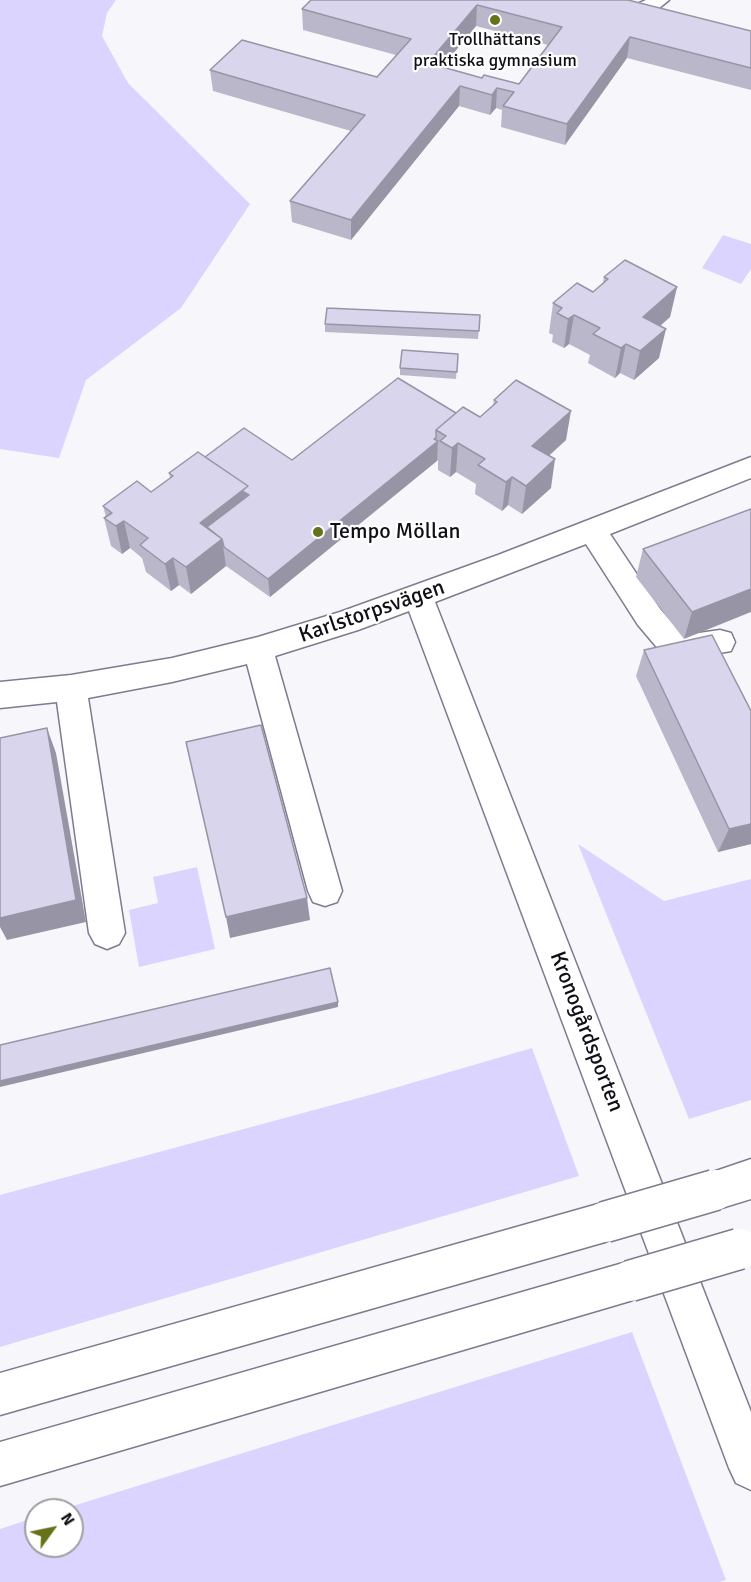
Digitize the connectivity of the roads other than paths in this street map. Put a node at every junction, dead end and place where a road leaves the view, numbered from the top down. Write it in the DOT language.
graph roads {
  1 [pos="611,0"];
  2 [pos="659,0"];
  3 [pos="751,467"];
  4 [pos="593,528"];
  5 [pos="418,597"];
  6 [pos="720,642"];
  7 [pos="258,649"];
  8 [pos="71,688"];
  9 [pos="0,695"];
  10 [pos="325,891"];
  11 [pos="106,933"];
  12 [pos="733,1184"];
  13 [pos="745,1247"];
  14 [pos="0,1395"];
  15 [pos="0,1464"];
  16 [pos="751,1468"];
  1 -- 2 [label="main road"];
  3 -- 4 [label="main road, Karlstorpsvägen"];
  4 -- 5 [label="main road, Karlstorpsvägen"];
  4 -- 6 [label="main road"];
  5 -- 7 [label="main road, Karlstorpsvägen"];
  5 -- 16 [label="main road, Kronogårdsporten"];
  7 -- 8 [label="main road, Karlstorpsvägen"];
  7 -- 10 [label="main road"];
  8 -- 9 [label="main road, Karlstorpsvägen"];
  8 -- 11 [label="main road"];
  12 -- 14 [label="main road, bridge"];
  13 -- 15 [label="main road, bridge"];
}
